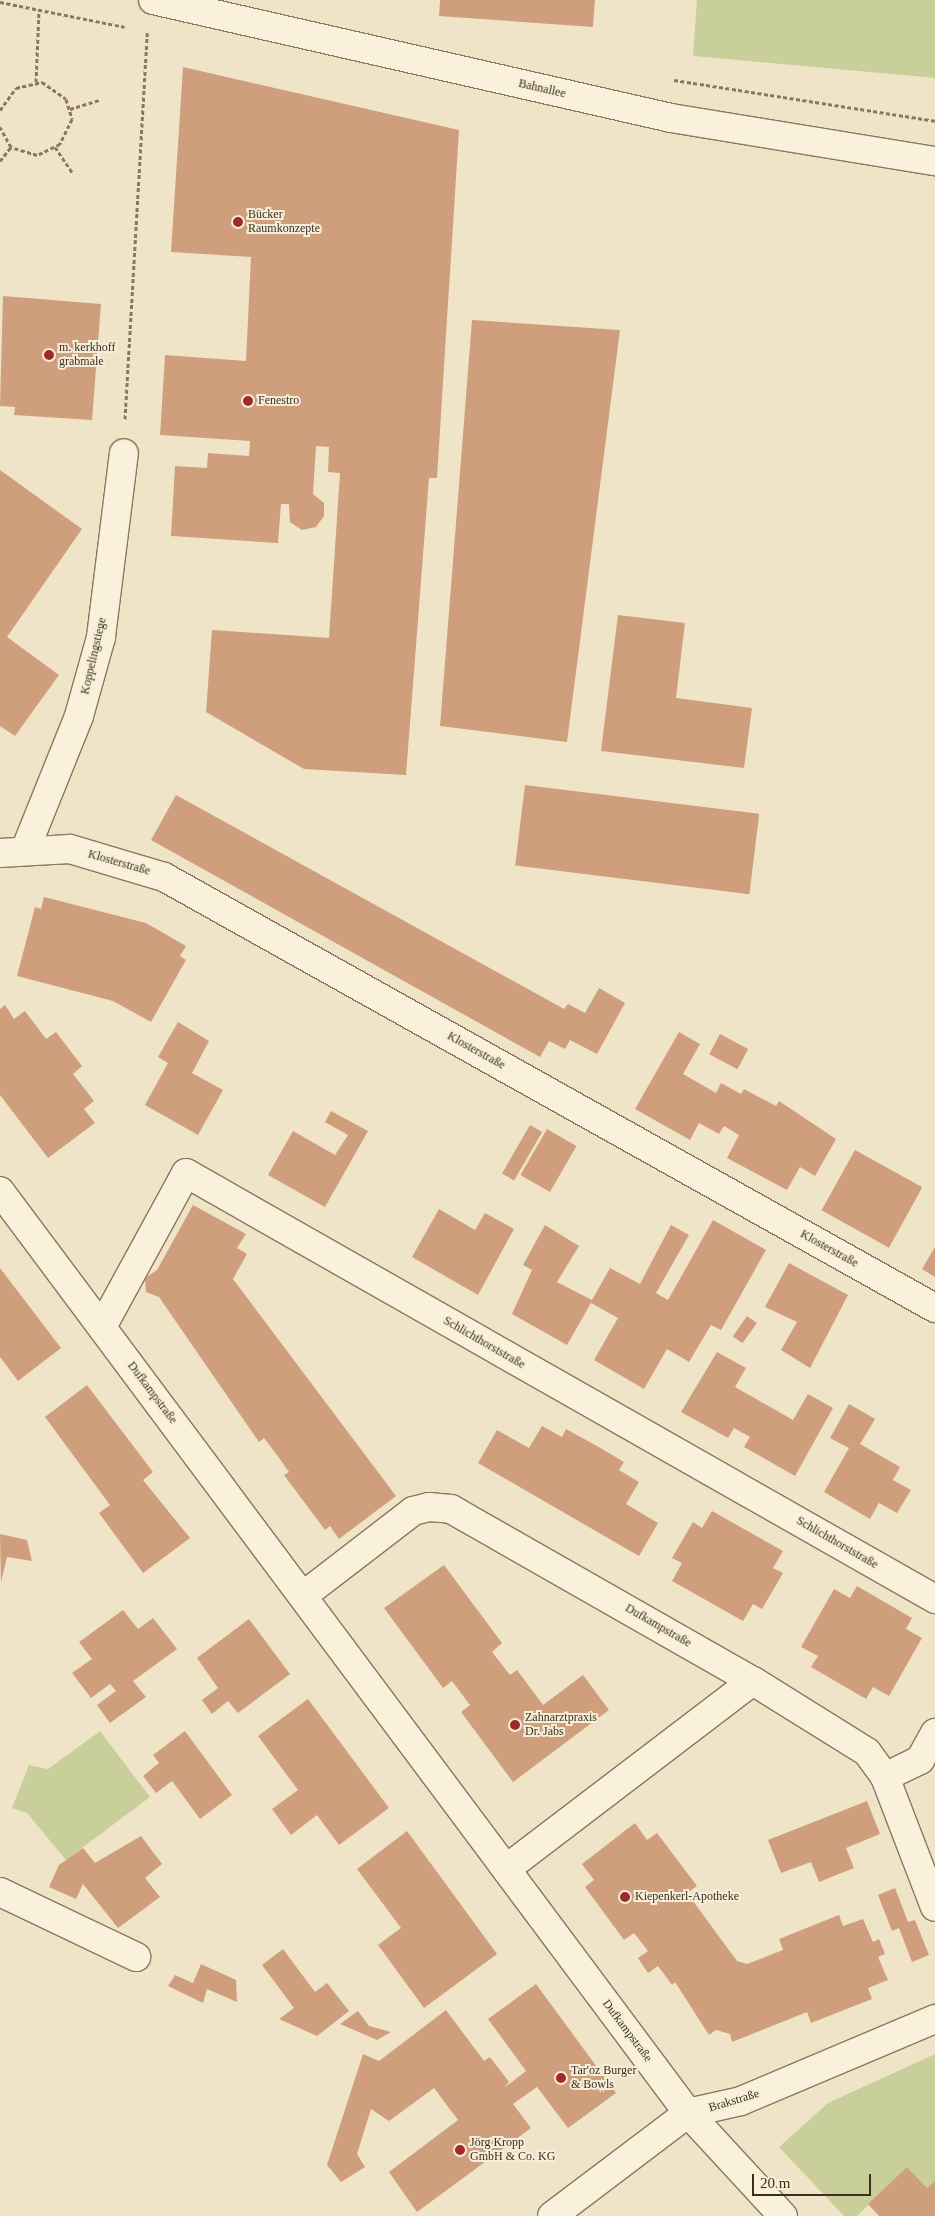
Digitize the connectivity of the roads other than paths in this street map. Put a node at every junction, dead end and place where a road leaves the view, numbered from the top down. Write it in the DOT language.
graph roads {
  1 [pos="153,0"];
  2 [pos="935,161"];
  3 [pos="124,453"];
  4 [pos="13,851"];
  5 [pos="0,1190"];
  6 [pos="935,1308"];
  7 [pos="102,1326"];
  8 [pos="304,1595"];
  9 [pos="935,1599"];
  10 [pos="753,1681"];
  11 [pos="935,1733"];
  12 [pos="885,1777"];
  13 [pos="506,1869"];
  14 [pos="0,1892"];
  15 [pos="935,1907"];
  16 [pos="136,1957"];
  17 [pos="935,2019"];
  18 [pos="688,2114"];
  19 [pos="552,2216"];
  20 [pos="783,2216"];
  1 -- 2 [label="street, Bahnallee"];
  3 -- 4 [label="street, Koppelingstiege"];
  4 -- 6 [label="street, Klosterstraße"];
  5 -- 7 [label="street, Dufkampstraße"];
  7 -- 8 [label="street, Dufkampstraße"];
  7 -- 9 [label="street, Schlichthorststraße"];
  8 -- 10 [label="street, Dufkampstraße"];
  8 -- 13 [label="street, Dufkampstraße"];
  10 -- 12 [label="street, Dufkampstraße"];
  10 -- 13 [label="street"];
  11 -- 12 [label="street"];
  12 -- 15 [label="street, Dufkampstraße"];
  13 -- 18 [label="street, Dufkampstraße"];
  14 -- 16 [label="street"];
  17 -- 18 [label="street, Brakstraße"];
  18 -- 19 [label="street, Brakstraße"];
  18 -- 20 [label="street, Dufkampstraße"];
}
